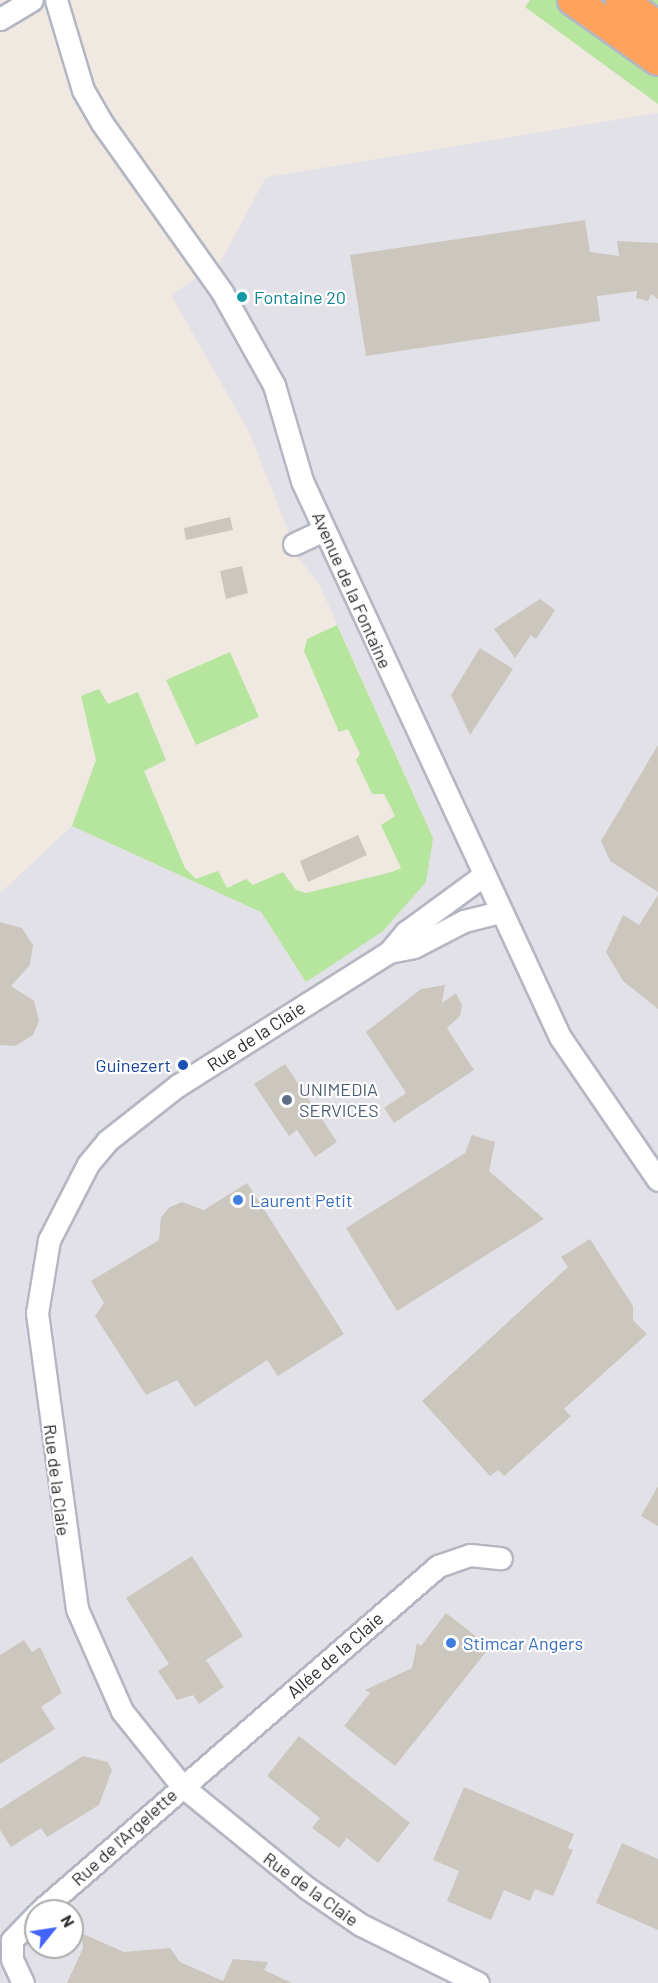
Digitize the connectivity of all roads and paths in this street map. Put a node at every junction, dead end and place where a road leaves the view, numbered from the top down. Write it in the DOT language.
graph roads {
  1 [pos="32,0"];
  2 [pos="56,0"];
  3 [pos="573,0"];
  4 [pos="621,0"];
  5 [pos="0,19"];
  6 [pos="658,27"];
  7 [pos="658,60"];
  8 [pos="324,531"];
  9 [pos="294,544"];
  10 [pos="484,875"];
  11 [pos="500,912"];
  12 [pos="388,952"];
  13 [pos="658,1180"];
  14 [pos="501,1558"];
  15 [pos="182,1786"];
  16 [pos="54,1899"];
  17 [pos="24,1928"];
  18 [pos="23,1983"];
  19 [pos="478,1983"];
  1 -- 5 [label="street"];
  2 -- 8 [label="street, Avenue de la Fontaine"];
  3 -- 7 [label="highway"];
  4 -- 6 [label="highway"];
  8 -- 9 [label="street"];
  8 -- 10 [label="street, Avenue de la Fontaine"];
  10 -- 11 [label="street, Avenue de la Fontaine"];
  10 -- 12 [label="street, Rue de la Claie"];
  11 -- 12 [label="street, Rue de la Claie"];
  11 -- 13 [label="street, Avenue de la Fontaine"];
  12 -- 15 [label="street, Rue de la Claie"];
  14 -- 15 [label="street, Allée de la Claie"];
  15 -- 16 [label="street, Rue de l'Argelette"];
  15 -- 19 [label="street, Rue de la Claie"];
  17 -- 18 [label="street"];
}
